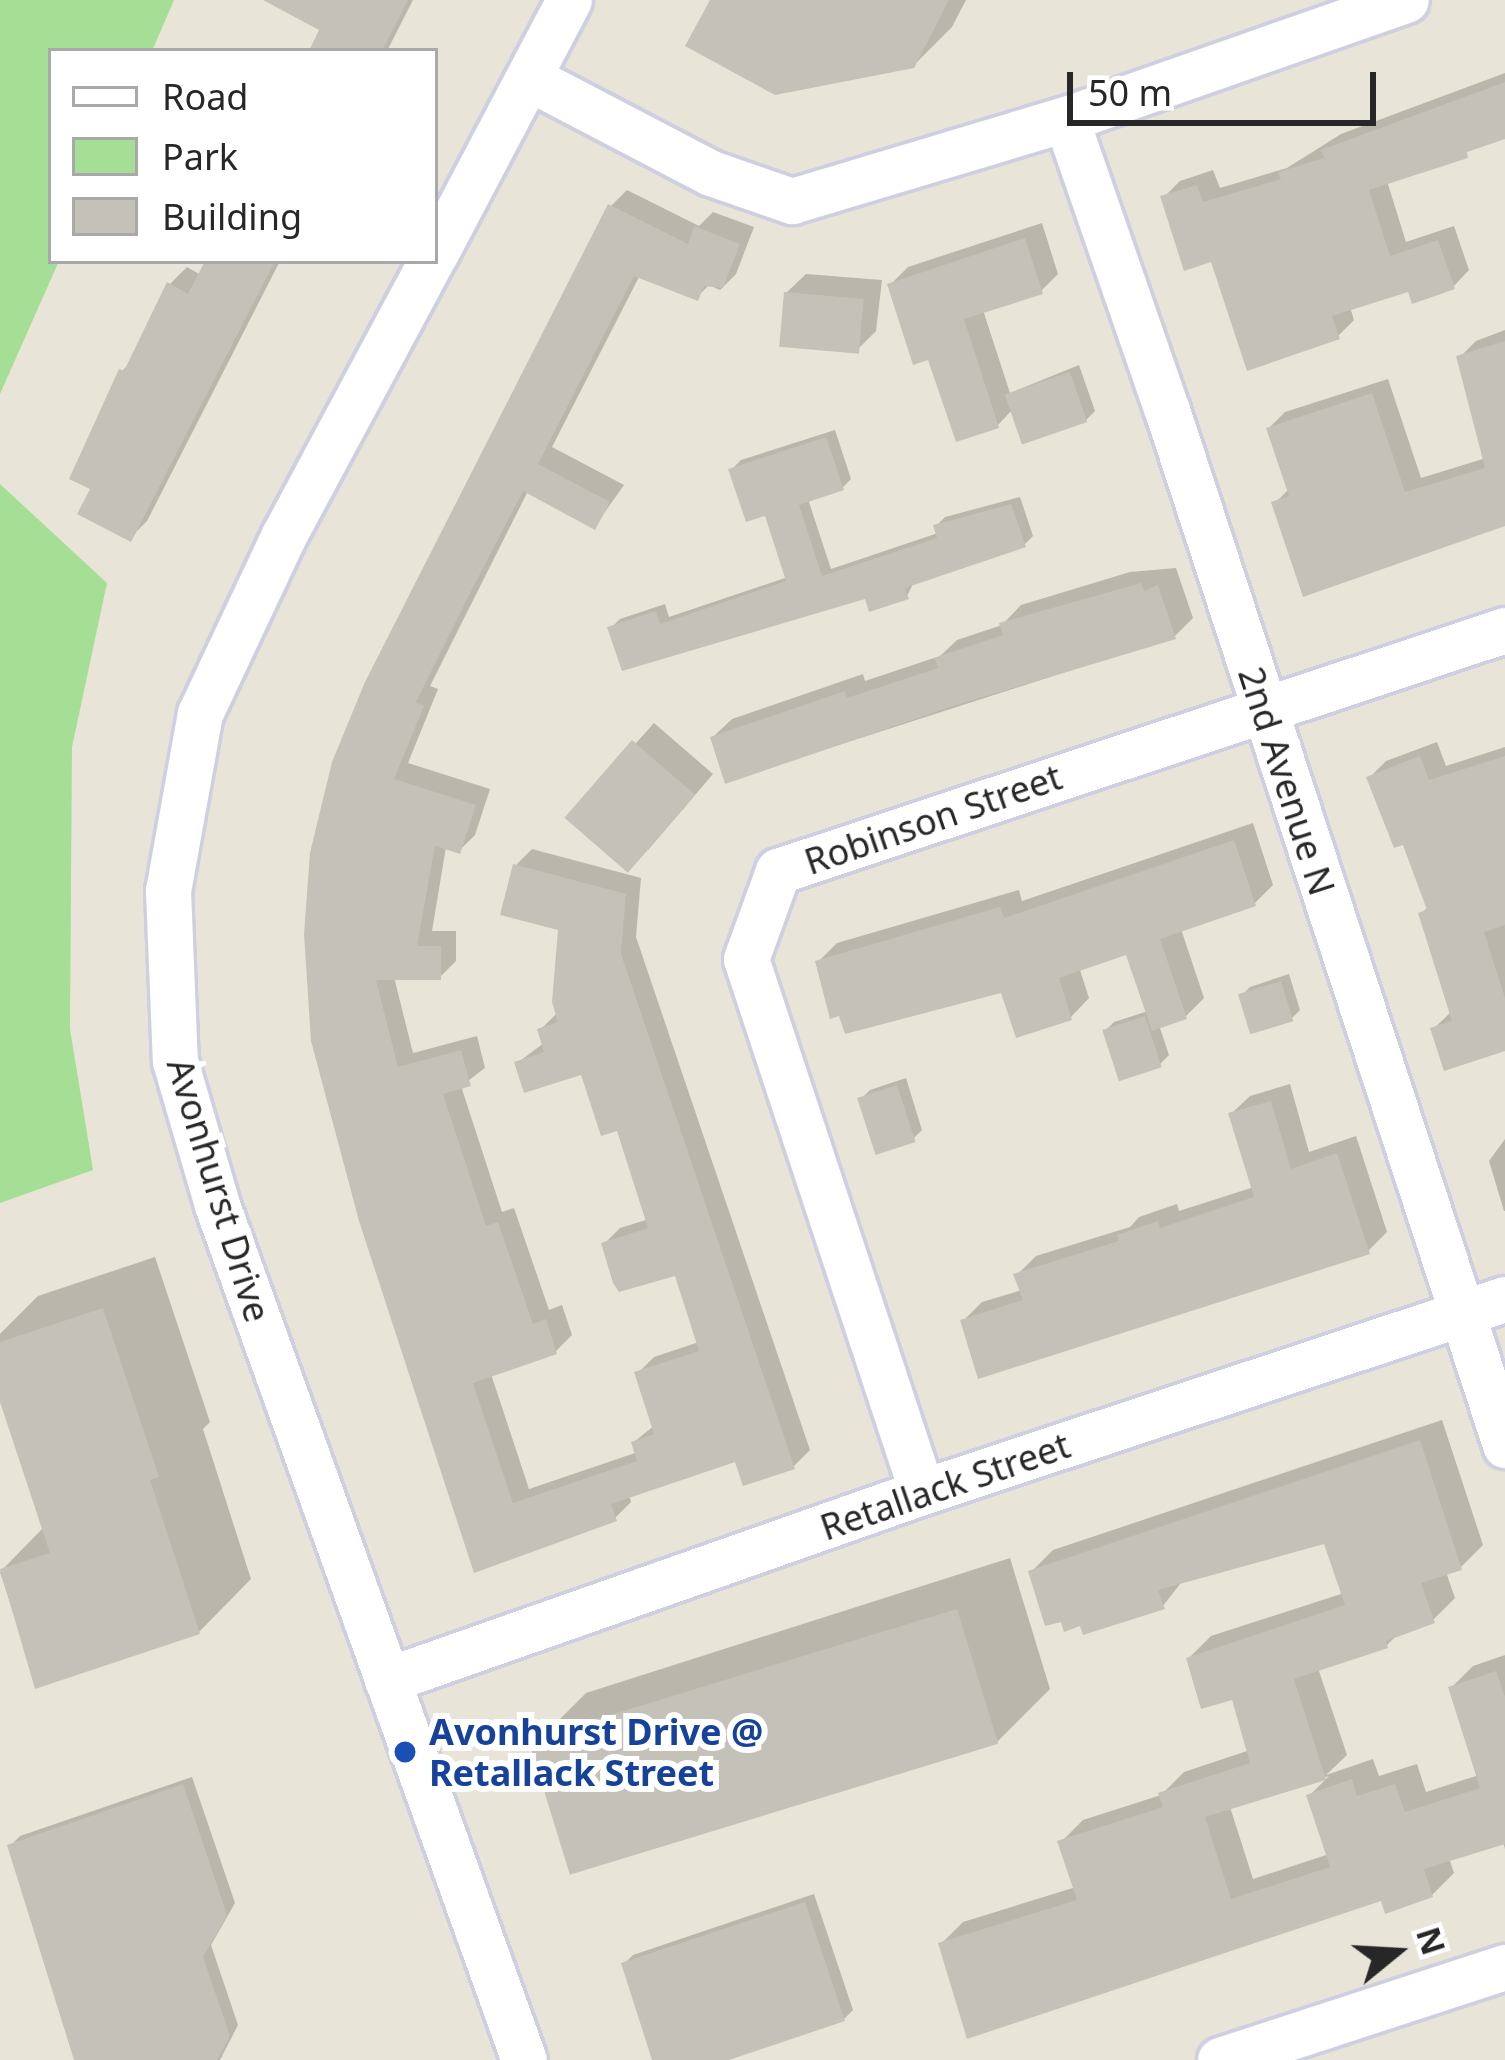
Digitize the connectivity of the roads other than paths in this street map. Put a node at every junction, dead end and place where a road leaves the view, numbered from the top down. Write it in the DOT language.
graph roads {
  1 [pos="569,0"];
  2 [pos="1406,0"];
  3 [pos="529,78"];
  4 [pos="1066,119"];
  5 [pos="438,248"];
  6 [pos="429,264"];
  7 [pos="1505,629"];
  8 [pos="1263,707"];
  9 [pos="1505,1299"];
  10 [pos="1462,1313"];
  11 [pos="1505,1445"];
  12 [pos="922,1492"];
  13 [pos="387,1679"];
  14 [pos="1505,1967"];
  15 [pos="524,2060"];
  16 [pos="1220,2060"];
  1 -- 3 [label="street, Avonhurst Drive"];
  2 -- 4 [label="street"];
  3 -- 4 [label="street"];
  3 -- 5 [label="street, Avonhurst Drive"];
  4 -- 8 [label="street, 2nd Avenue N"];
  6 -- 13 [label="street, Avonhurst Drive"];
  7 -- 8 [label="street, Robinson Street"];
  8 -- 10 [label="street, 2nd Avenue N"];
  8 -- 12 [label="street, Robinson Street"];
  9 -- 10 [label="street, Retallack Street"];
  10 -- 11 [label="street, 2nd Avenue N"];
  10 -- 12 [label="street, Retallack Street"];
  12 -- 13 [label="street, Retallack Street"];
  13 -- 15 [label="street, Avonhurst Drive"];
  14 -- 16 [label="street"];
}
